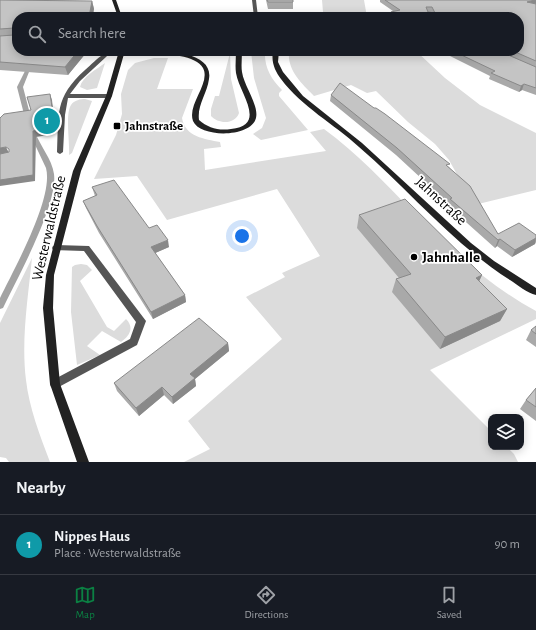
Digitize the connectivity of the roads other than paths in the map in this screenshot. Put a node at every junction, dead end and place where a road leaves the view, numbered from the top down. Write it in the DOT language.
graph roads {
  1 [pos="114,0"];
  2 [pos="254,0"];
  3 [pos="118,12"];
  4 [pos="255,12"];
  5 [pos="104,56"];
  6 [pos="121,56"];
  7 [pos="186,56"];
  8 [pos="239,56"];
  9 [pos="275,56"];
  10 [pos="66,96"];
  11 [pos="109,96"];
  12 [pos="60,152"];
  13 [pos="56,248"];
  14 [pos="536,292"];
  15 [pos="55,384"];
  16 [pos="83,462"];
  1 -- 3 [label="street"];
  2 -- 4 [label="street"];
  5 -- 10 [label="street"];
  6 -- 11 [label="street, Westerwaldstraße"];
  7 -- 8 [label="street"];
  9 -- 14 [label="street, Jahnstraße"];
  10 -- 11 [label="street"];
  10 -- 12 [label="street"];
  11 -- 13 [label="street, Westerwaldstraße"];
  13 -- 15 [label="street, Westerwaldstraße"];
  13 -- 15 [label="street"];
  15 -- 16 [label="street, Westerwaldstraße"];
}
